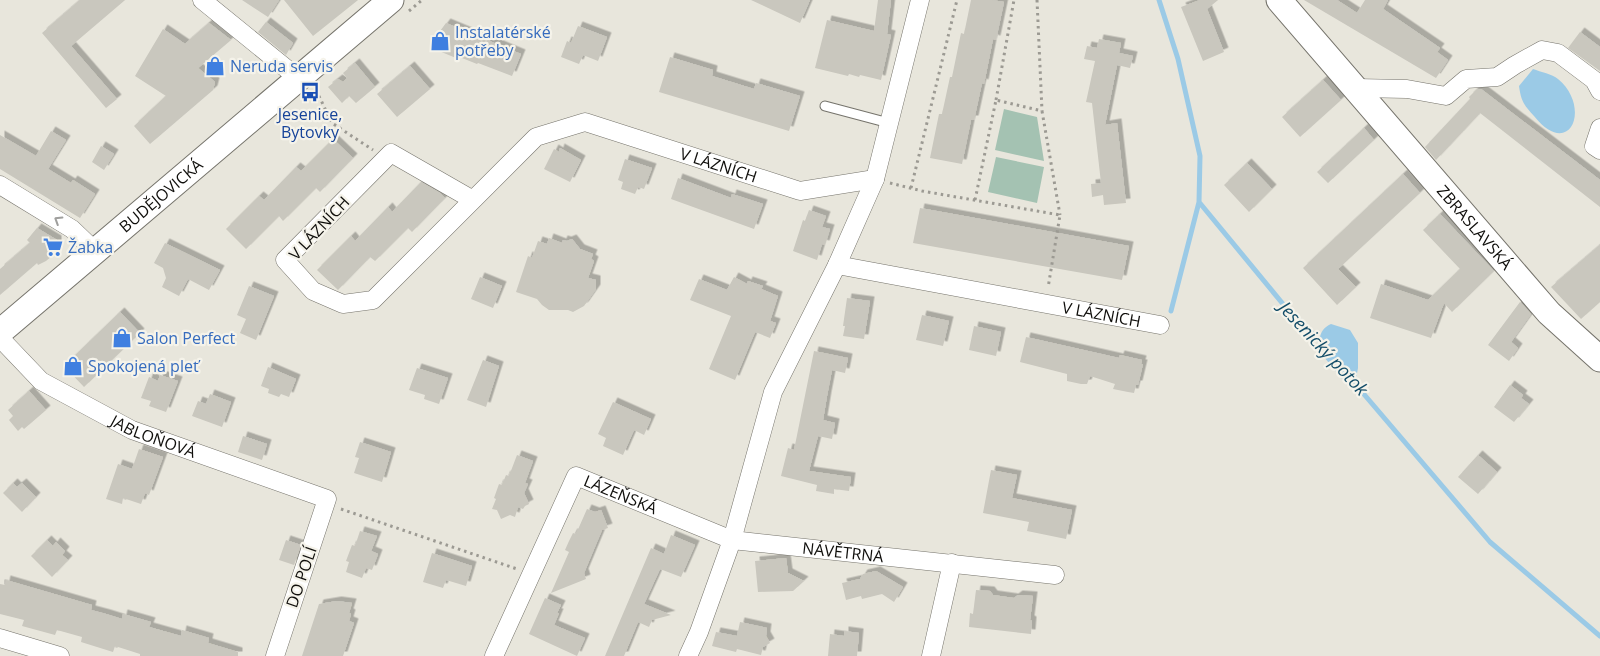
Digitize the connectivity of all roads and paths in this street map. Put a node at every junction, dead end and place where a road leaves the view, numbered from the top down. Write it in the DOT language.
graph roads {
  1 [pos="202,0"];
  2 [pos="391,0"];
  3 [pos="920,0"];
  4 [pos="957,0"];
  5 [pos="1014,0"];
  6 [pos="1037,0"];
  7 [pos="1279,0"];
  8 [pos="302,75"];
  9 [pos="1356,88"];
  10 [pos="1600,91"];
  11 [pos="996,100"];
  12 [pos="825,106"];
  13 [pos="1042,110"];
  14 [pos="889,123"];
  15 [pos="1600,128"];
  16 [pos="1600,150"];
  17 [pos="385,159"];
  18 [pos="875,179"];
  19 [pos="0,185"];
  20 [pos="910,188"];
  21 [pos="473,200"];
  22 [pos="975,200"];
  23 [pos="1060,216"];
  24 [pos="95,252"];
  25 [pos="836,265"];
  26 [pos="1045,303"];
  27 [pos="1160,325"];
  28 [pos="0,332"];
  29 [pos="0,338"];
  30 [pos="1598,351"];
  31 [pos="327,501"];
  32 [pos="732,540"];
  33 [pos="952,563"];
  34 [pos="532,574"];
  35 [pos="1055,575"];
  36 [pos="0,638"];
  37 [pos="60,656"];
  38 [pos="275,656"];
  39 [pos="494,656"];
  40 [pos="688,656"];
  41 [pos="931,656"];
  1 -- 8 [label="street"];
  2 -- 8 [label="main road, BUDĚJOVICKÁ"];
  3 -- 14 [label="street"];
  4 -- 20 [label="path"];
  5 -- 11 [label="path"];
  6 -- 13 [label="path"];
  7 -- 9 [label="main road, ZBRASLAVSKÁ"];
  8 -- 17 [label="path"];
  8 -- 24 [label="main road, BUDĚJOVICKÁ"];
  9 -- 10 [label="street"];
  9 -- 30 [label="main road, ZBRASLAVSKÁ"];
  11 -- 13 [label="path"];
  11 -- 22 [label="path"];
  12 -- 14 [label="lane"];
  13 -- 23 [label="path"];
  14 -- 18 [label="street"];
  15 -- 16 [label="street"];
  17 -- 21 [label="street"];
  17 -- 21 [label="street, V LÁZNÍCH"];
  18 -- 20 [label="path"];
  18 -- 21 [label="street, V LÁZNÍCH"];
  18 -- 25 [label="street"];
  24 -- 19 [label="street, one-way"];
  20 -- 22 [label="path"];
  22 -- 23 [label="path"];
  23 -- 26 [label="path"];
  24 -- 28 [label="main road, BUDĚJOVICKÁ"];
  25 -- 26 [label="street, V LÁZNÍCH"];
  25 -- 32 [label="street"];
  26 -- 27 [label="street, V LÁZNÍCH"];
  29 -- 31 [label="street, JABLOŇOVÁ"];
  31 -- 34 [label="path"];
  31 -- 38 [label="street, DO POLÍ"];
  32 -- 33 [label="street, NÁVĚTRNÁ"];
  32 -- 34 [label="street, LÁZEŇSKÁ"];
  32 -- 40 [label="street"];
  33 -- 35 [label="street, NÁVĚTRNÁ"];
  33 -- 41 [label="street"];
  34 -- 39 [label="street, LÁZEŇSKÁ"];
  36 -- 37 [label="street"];
}
